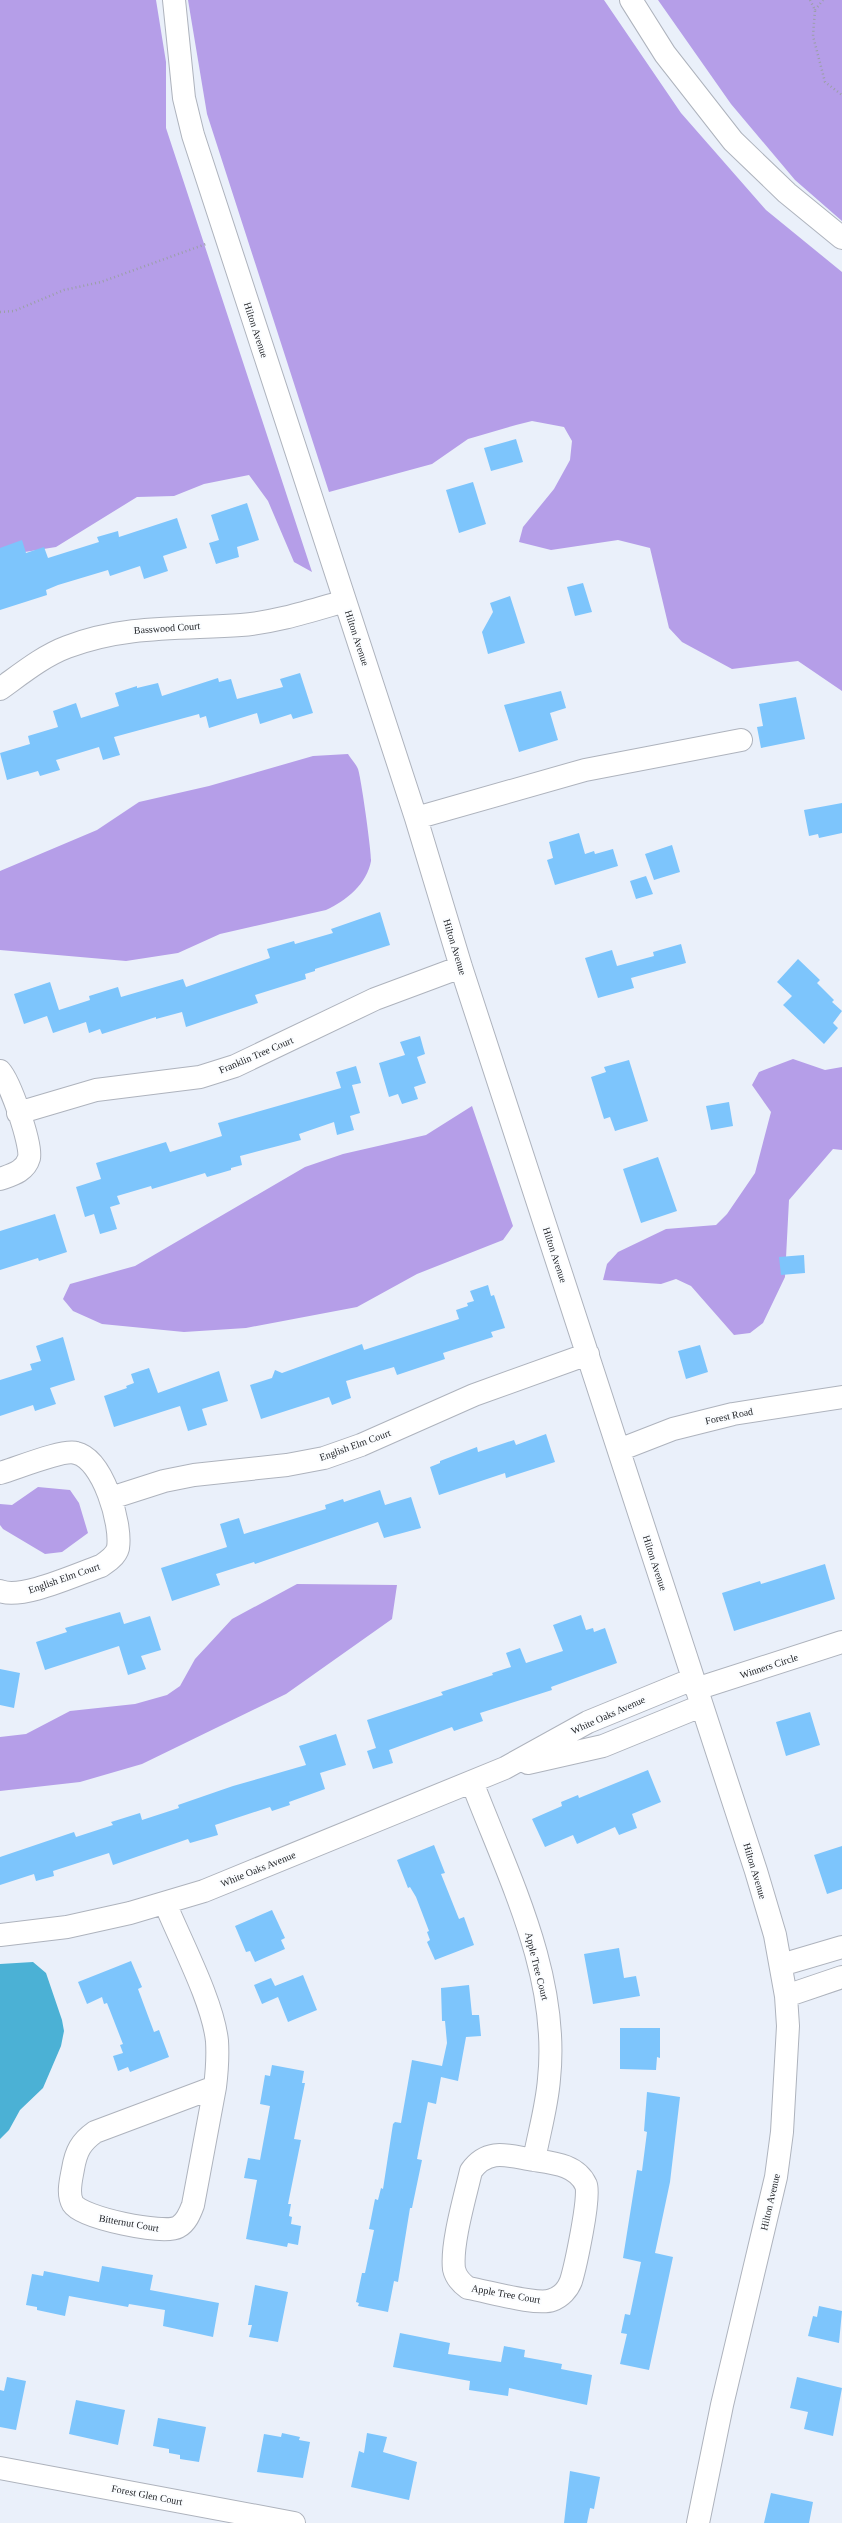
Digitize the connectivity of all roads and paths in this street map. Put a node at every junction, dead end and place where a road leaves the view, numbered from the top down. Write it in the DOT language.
graph roads {
  1 [pos="174,0"];
  2 [pos="631,0"];
  3 [pos="810,0"];
  4 [pos="823,0"];
  5 [pos="815,10"];
  6 [pos="842,96"];
  7 [pos="226,238"];
  8 [pos="842,238"];
  9 [pos="0,312"];
  10 [pos="345,601"];
  11 [pos="0,689"];
  12 [pos="742,740"];
  13 [pos="416,818"];
  14 [pos="460,967"];
  15 [pos="0,1071"];
  16 [pos="18,1113"];
  17 [pos="0,1179"];
  18 [pos="588,1354"];
  19 [pos="842,1397"];
  20 [pos="619,1450"];
  21 [pos="0,1473"];
  22 [pos="111,1498"];
  23 [pos="0,1591"];
  24 [pos="842,1642"];
  25 [pos="696,1691"];
  26 [pos="505,1768"];
  27 [pos="472,1782"];
  28 [pos="165,1903"];
  29 [pos="0,1935"];
  30 [pos="842,1947"];
  31 [pos="781,1965"];
  32 [pos="842,1977"];
  33 [pos="786,1996"];
  34 [pos="215,2087"];
  35 [pos="534,2160"];
  36 [pos="0,2468"];
  37 [pos="294,2523"];
  38 [pos="698,2523"];
  1 -- 7 [label="street, Hilton Avenue"];
  2 -- 8 [label="street"];
  3 -- 5 [label="path"];
  4 -- 5 [label="path"];
  5 -- 6 [label="path"];
  7 -- 9 [label="path"];
  7 -- 10 [label="street, Hilton Avenue"];
  10 -- 11 [label="street, Basswood Court"];
  10 -- 13 [label="street, Hilton Avenue"];
  12 -- 13 [label="street"];
  13 -- 14 [label="street, Hilton Avenue"];
  14 -- 16 [label="street, Franklin Tree Court"];
  14 -- 18 [label="street, Hilton Avenue"];
  15 -- 16 [label="street"];
  16 -- 17 [label="street"];
  18 -- 20 [label="street, Hilton Avenue"];
  18 -- 22 [label="street, English Elm Court"];
  19 -- 20 [label="street, Forest Road"];
  20 -- 25 [label="street, Hilton Avenue"];
  21 -- 22 [label="street, English Elm Court"];
  22 -- 23 [label="street, English Elm Court"];
  24 -- 25 [label="street, Winners Circle"];
  25 -- 26 [label="street, White Oaks Avenue"];
  25 -- 26 [label="street, White Oaks Avenue"];
  25 -- 31 [label="street, Hilton Avenue"];
  26 -- 27 [label="street, White Oaks Avenue"];
  27 -- 28 [label="street, White Oaks Avenue"];
  27 -- 35 [label="street, Apple Tree Court"];
  28 -- 29 [label="street, White Oaks Avenue"];
  28 -- 34 [label="street, Bitternut Court"];
  30 -- 31 [label="street"];
  31 -- 33 [label="street, Hilton Avenue"];
  32 -- 33 [label="street"];
  33 -- 38 [label="street, Hilton Avenue"];
  34 -- 34 [label="street, Bitternut Court"];
  35 -- 35 [label="street, Apple Tree Court"];
  36 -- 37 [label="street, Forest Glen Court"];
}
